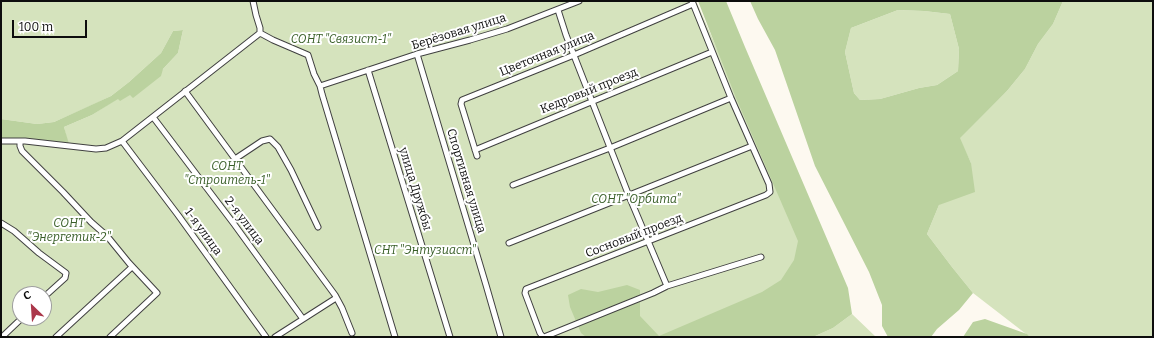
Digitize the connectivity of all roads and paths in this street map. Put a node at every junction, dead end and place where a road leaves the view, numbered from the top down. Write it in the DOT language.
graph roads {
  1 [pos="253,1"];
  2 [pos="579,1"];
  3 [pos="692,2"];
  4 [pos="558,10"];
  5 [pos="260,33"];
  6 [pos="712,52"];
  7 [pos="417,54"];
  8 [pos="574,55"];
  9 [pos="368,70"];
  10 [pos="320,86"];
  11 [pos="185,91"];
  12 [pos="731,98"];
  13 [pos="592,100"];
  14 [pos="153,117"];
  15 [pos="1,141"];
  16 [pos="20,141"];
  17 [pos="122,141"];
  18 [pos="752,146"];
  19 [pos="610,148"];
  20 [pos="475,150"];
  21 [pos="477,156"];
  22 [pos="235,159"];
  23 [pos="513,184"];
  24 [pos="629,196"];
  25 [pos="1,222"];
  26 [pos="318,227"];
  27 [pos="648,242"];
  28 [pos="509,243"];
  29 [pos="761,257"];
  30 [pos="132,267"];
  31 [pos="667,286"];
  32 [pos="52,290"];
  33 [pos="336,298"];
  34 [pos="303,319"];
  35 [pos="14,326"];
  36 [pos="352,333"];
  37 [pos="2,337"];
  38 [pos="56,337"];
  39 [pos="110,337"];
  40 [pos="266,337"];
  41 [pos="275,337"];
  42 [pos="395,337"];
  43 [pos="450,337"];
  44 [pos="501,337"];
  45 [pos="543,337"];
  1 -- 5 [label="street"];
  2 -- 4 [label="street, Берёзовая улица"];
  3 -- 6 [label="street"];
  3 -- 8 [label="street, Цветочная улица"];
  4 -- 7 [label="street, Берёзовая улица"];
  4 -- 8 [label="street"];
  5 -- 10 [label="street"];
  5 -- 11 [label="street"];
  6 -- 12 [label="street"];
  6 -- 13 [label="street, Кедровый проезд"];
  7 -- 9 [label="street, Берёзовая улица"];
  7 -- 44 [label="street, Спортивная улица"];
  8 -- 13 [label="street"];
  8 -- 20 [label="street, Цветочная улица"];
  9 -- 10 [label="street, Берёзовая улица"];
  9 -- 43 [label="street, улица Дружбы"];
  10 -- 42 [label="street"];
  11 -- 14 [label="street"];
  11 -- 22 [label="street"];
  12 -- 18 [label="street"];
  12 -- 19 [label="street"];
  13 -- 19 [label="street"];
  13 -- 20 [label="street, Кедровый проезд"];
  14 -- 17 [label="street"];
  14 -- 34 [label="street, 2-я улица"];
  15 -- 16 [label="street"];
  16 -- 17 [label="street"];
  16 -- 30 [label="street"];
  17 -- 40 [label="street, 1-я улица"];
  18 -- 24 [label="street"];
  18 -- 27 [label="street, Сосновый проезд"];
  19 -- 23 [label="street"];
  19 -- 24 [label="street"];
  20 -- 21 [label="street, Цветочная улица"];
  22 -- 26 [label="street"];
  22 -- 33 [label="street"];
  24 -- 27 [label="street"];
  24 -- 28 [label="street"];
  25 -- 32 [label="street"];
  27 -- 31 [label="street"];
  27 -- 45 [label="street, Сосновый проезд"];
  29 -- 31 [label="street"];
  30 -- 38 [label="street"];
  30 -- 39 [label="street"];
  31 -- 45 [label="street"];
  33 -- 34 [label="street"];
  33 -- 36 [label="street"];
  34 -- 41 [label="street"];
  35 -- 37 [label="street"];
}
